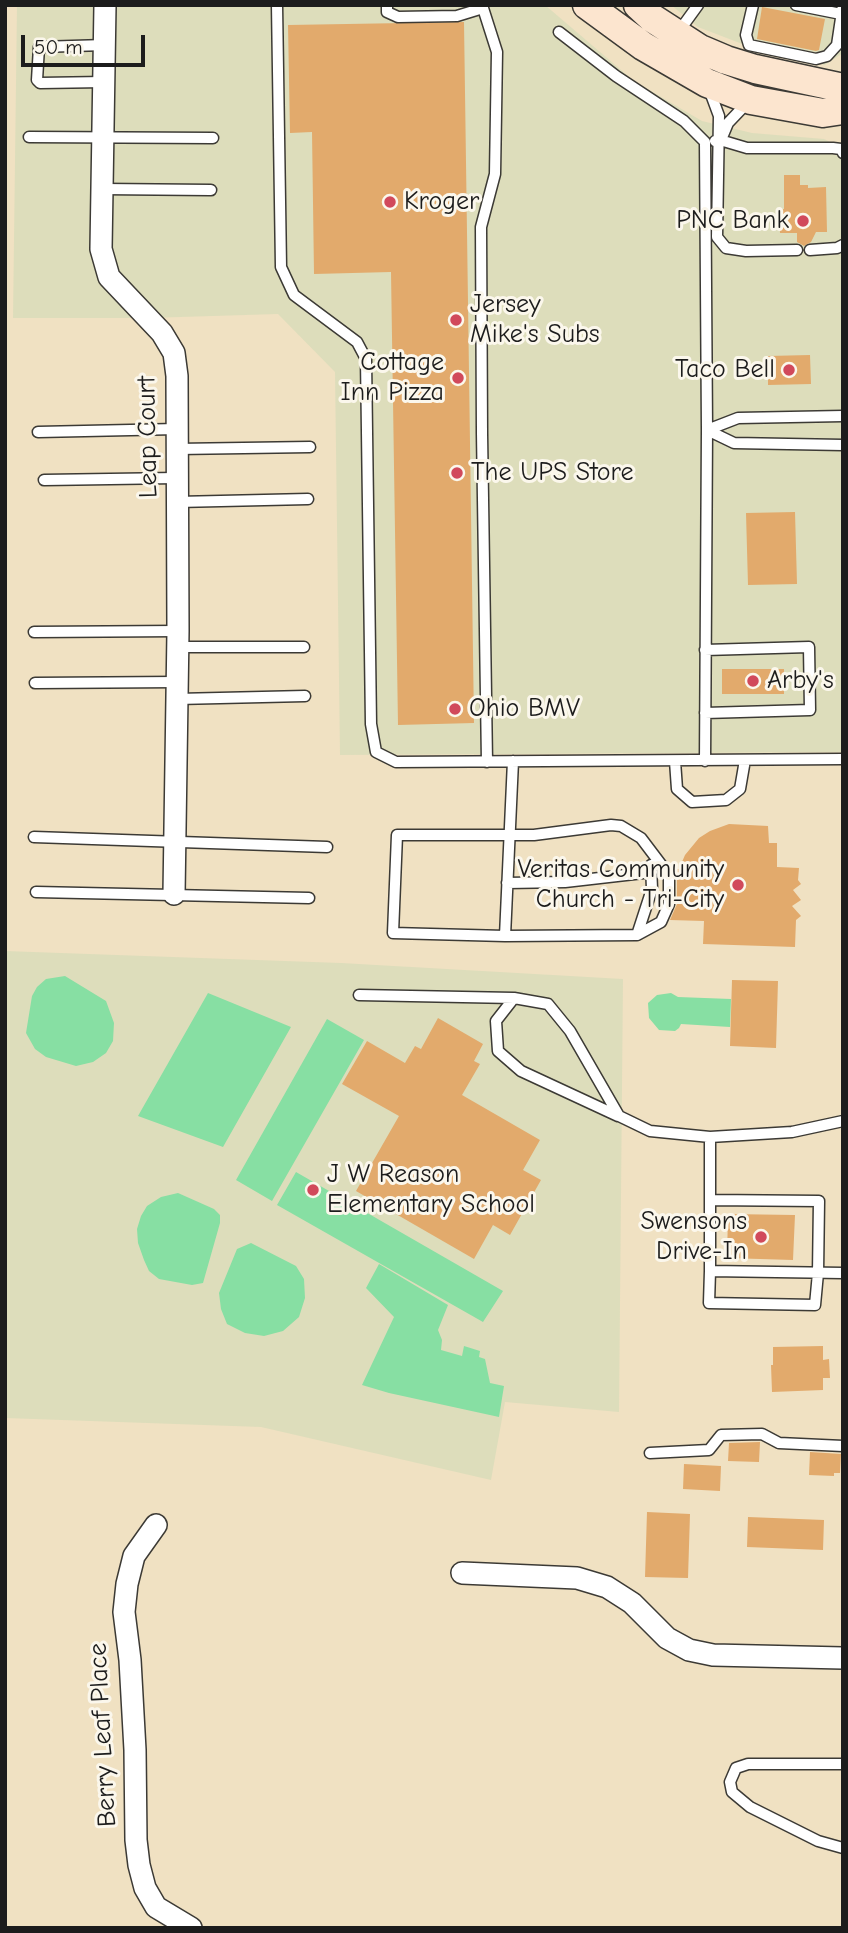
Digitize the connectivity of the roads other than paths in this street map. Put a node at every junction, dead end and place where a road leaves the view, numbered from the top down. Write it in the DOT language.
graph roads {
  1 [pos="105,5"];
  2 [pos="276,5"];
  3 [pos="387,5"];
  4 [pos="587,5"];
  5 [pos="638,5"];
  6 [pos="698,5"];
  7 [pos="753,5"];
  8 [pos="796,5"];
  9 [pos="482,7"];
  10 [pos="842,10"];
  11 [pos="559,32"];
  12 [pos="677,34"];
  13 [pos="105,46"];
  14 [pos="104,82"];
  15 [pos="707,83"];
  16 [pos="843,88"];
  17 [pos="751,100"];
  18 [pos="843,110"];
  19 [pos="29,137"];
  20 [pos="103,138"];
  21 [pos="213,138"];
  22 [pos="720,140"];
  23 [pos="705,142"];
  24 [pos="843,153"];
  25 [pos="102,189"];
  26 [pos="211,190"];
  27 [pos="843,245"];
  28 [pos="797,250"];
  29 [pos="810,250"];
  30 [pos="843,416"];
  31 [pos="707,430"];
  32 [pos="38,432"];
  33 [pos="177,439"];
  34 [pos="843,444"];
  35 [pos="310,447"];
  36 [pos="176,478"];
  37 [pos="44,480"];
  38 [pos="308,499"];
  39 [pos="177,502"];
  40 [pos="34,632"];
  41 [pos="177,639"];
  42 [pos="304,647"];
  43 [pos="705,650"];
  44 [pos="35,683"];
  45 [pos="177,690"];
  46 [pos="305,696"];
  47 [pos="705,713"];
  48 [pos="843,759"];
  49 [pos="745,760"];
  50 [pos="513,761"];
  51 [pos="675,761"];
  52 [pos="705,761"];
  53 [pos="487,762"];
  54 [pos="509,835"];
  55 [pos="34,837"];
  56 [pos="175,841"];
  57 [pos="647,845"];
  58 [pos="327,847"];
  59 [pos="652,872"];
  60 [pos="507,883"];
  61 [pos="36,892"];
  62 [pos="174,894"];
  63 [pos="309,898"];
  64 [pos="637,935"];
  65 [pos="505,936"];
  66 [pos="359,995"];
  67 [pos="514,998"];
  68 [pos="619,1116"];
  69 [pos="843,1121"];
  70 [pos="710,1137"];
  71 [pos="710,1200"];
  72 [pos="710,1271"];
  73 [pos="818,1273"];
  74 [pos="843,1273"];
  75 [pos="843,1446"];
  76 [pos="650,1453"];
  77 [pos="156,1525"];
  78 [pos="462,1573"];
  79 [pos="843,1658"];
  80 [pos="843,1763"];
  81 [pos="843,1848"];
  82 [pos="191,1928"];
  1 -- 13 [label="street, Leap Court"];
  2 -- 53 [label="lane"];
  3 -- 9 [label="lane"];
  4 -- 15 [label="street"];
  5 -- 12 [label="street"];
  6 -- 12 [label="lane"];
  7 -- 10 [label="lane"];
  8 -- 10 [label="lane"];
  9 -- 53 [label="lane"];
  11 -- 23 [label="lane"];
  12 -- 16 [label="street"];
  13 -- 14 [label="street, Leap Court"];
  13 -- 14 [label="lane"];
  14 -- 20 [label="street, Leap Court"];
  15 -- 17 [label="street"];
  15 -- 22 [label="lane"];
  17 -- 18 [label="street"];
  17 -- 22 [label="lane"];
  19 -- 20 [label="lane"];
  20 -- 21 [label="lane"];
  20 -- 25 [label="street, Leap Court"];
  22 -- 23 [label="lane"];
  22 -- 24 [label="lane"];
  22 -- 28 [label="lane"];
  23 -- 31 [label="lane"];
  25 -- 26 [label="lane"];
  25 -- 33 [label="street, Leap Court"];
  27 -- 29 [label="lane"];
  30 -- 31 [label="lane"];
  31 -- 34 [label="lane"];
  31 -- 43 [label="lane"];
  32 -- 33 [label="lane"];
  33 -- 35 [label="lane"];
  33 -- 36 [label="street, Leap Court"];
  36 -- 37 [label="lane"];
  36 -- 39 [label="street, Leap Court"];
  38 -- 39 [label="lane"];
  39 -- 41 [label="street, Leap Court"];
  40 -- 41 [label="lane"];
  41 -- 42 [label="lane"];
  41 -- 45 [label="street, Leap Court"];
  43 -- 47 [label="lane"];
  43 -- 47 [label="lane"];
  44 -- 45 [label="lane"];
  45 -- 46 [label="lane"];
  45 -- 56 [label="street, Leap Court"];
  47 -- 52 [label="lane"];
  48 -- 49 [label="lane"];
  49 -- 51 [label="lane"];
  49 -- 52 [label="lane"];
  50 -- 51 [label="lane"];
  50 -- 53 [label="lane"];
  50 -- 54 [label="lane"];
  51 -- 52 [label="lane"];
  54 -- 57 [label="lane"];
  54 -- 60 [label="lane"];
  54 -- 65 [label="lane"];
  55 -- 56 [label="lane"];
  56 -- 58 [label="lane"];
  56 -- 62 [label="street, Leap Court"];
  57 -- 59 [label="lane"];
  57 -- 64 [label="lane"];
  59 -- 60 [label="lane"];
  59 -- 64 [label="lane"];
  60 -- 65 [label="lane"];
  61 -- 62 [label="lane"];
  62 -- 63 [label="lane"];
  64 -- 65 [label="lane"];
  66 -- 67 [label="lane"];
  67 -- 68 [label="lane"];
  67 -- 68 [label="lane"];
  68 -- 70 [label="lane"];
  69 -- 70 [label="lane"];
  70 -- 71 [label="lane"];
  71 -- 72 [label="lane"];
  71 -- 73 [label="lane"];
  72 -- 73 [label="lane"];
  72 -- 73 [label="lane"];
  73 -- 74 [label="lane"];
  75 -- 76 [label="lane"];
  77 -- 82 [label="street, Berry Leaf Place"];
  78 -- 79 [label="street"];
  80 -- 81 [label="lane"];
}
